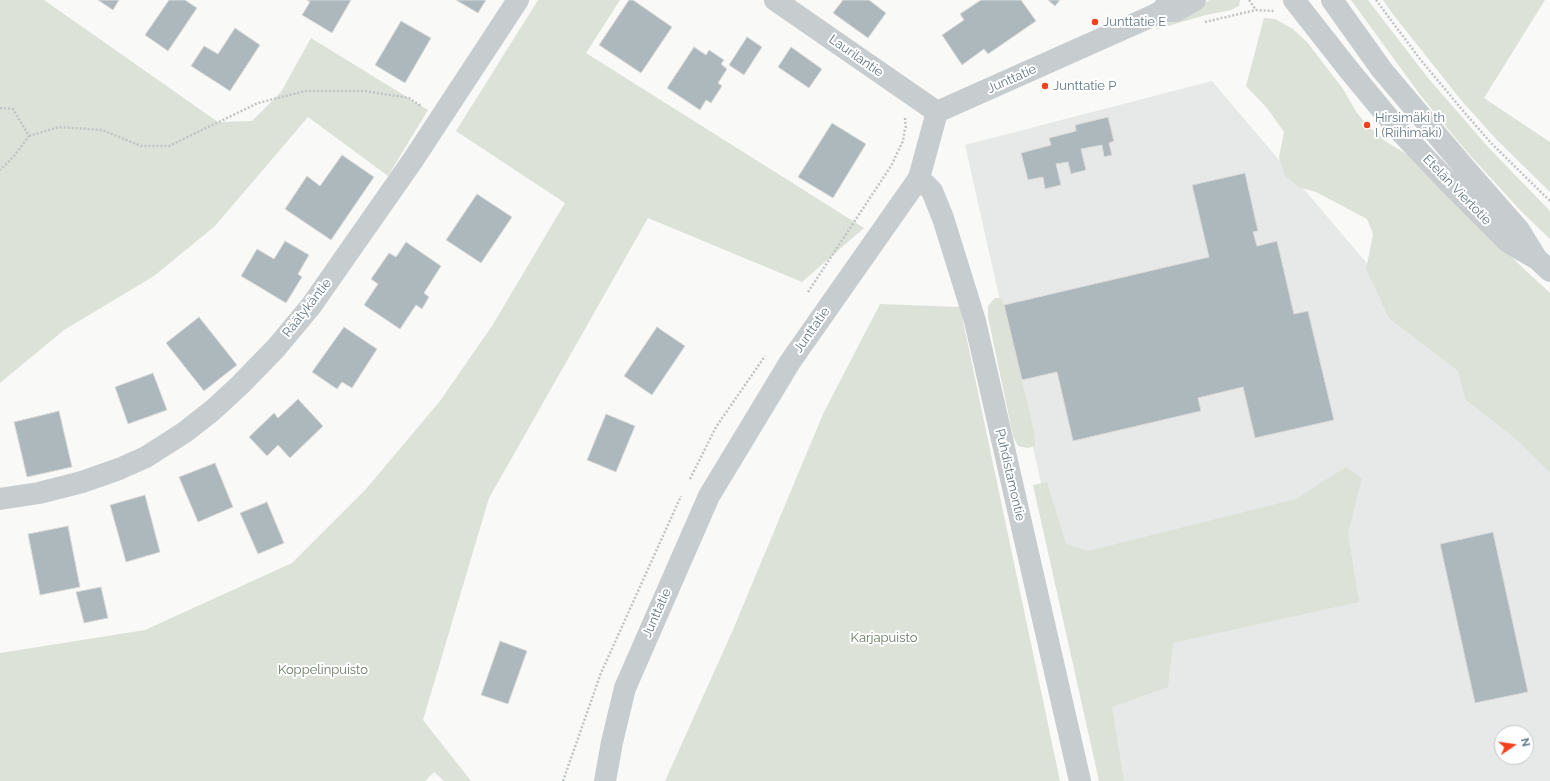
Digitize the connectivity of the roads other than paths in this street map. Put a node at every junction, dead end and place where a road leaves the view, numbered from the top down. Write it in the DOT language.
graph roads {
  1 [pos="518,0"];
  2 [pos="775,0"];
  3 [pos="1195,0"];
  4 [pos="1332,0"];
  5 [pos="1295,1"];
  6 [pos="1166,6"];
  7 [pos="937,112"];
  8 [pos="919,178"];
  9 [pos="1543,265"];
  10 [pos="0,499"];
  11 [pos="605,781"];
  12 [pos="1080,781"];
  1 -- 10 [label="street, Räätykäntie"];
  2 -- 7 [label="street, Laurilantie"];
  3 -- 6 [label="street, Junttatie"];
  4 -- 9 [label="street, Etelän Viertotie"];
  5 -- 9 [label="street, Etelän Viertotie"];
  6 -- 7 [label="street, Junttatie"];
  7 -- 8 [label="street, Junttatie"];
  8 -- 11 [label="street, Junttatie"];
  8 -- 12 [label="street, Puhdistamontie"];
}
